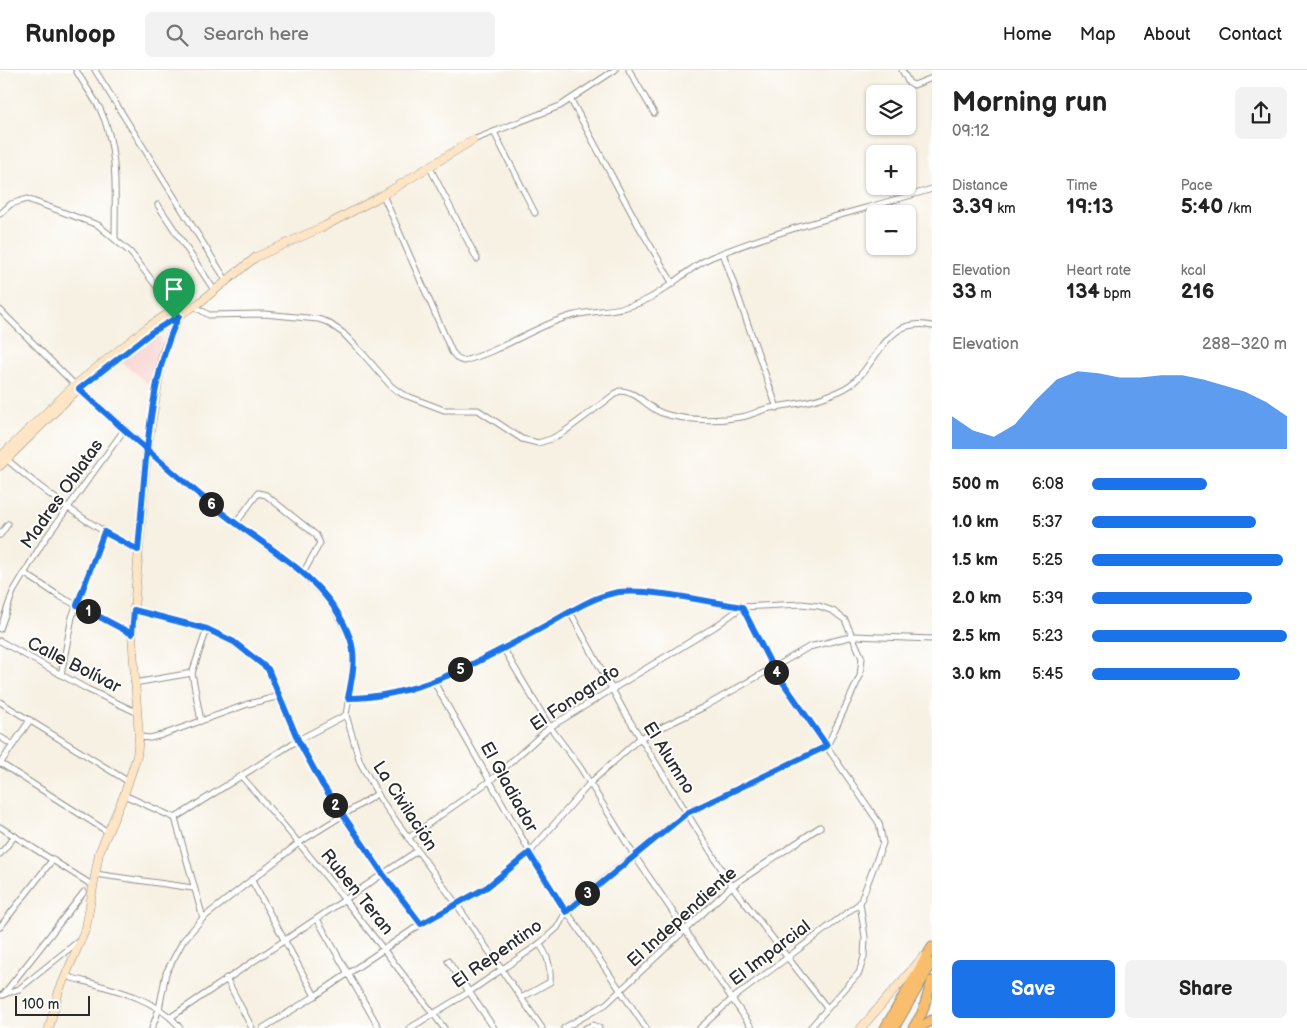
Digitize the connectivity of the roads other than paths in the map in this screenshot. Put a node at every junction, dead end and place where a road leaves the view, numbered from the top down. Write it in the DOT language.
graph roads {
  1 [pos="76,70"];
  2 [pos="95,70"];
  3 [pos="615,70"];
  4 [pos="629,70"];
  5 [pos="902,70"];
  6 [pos="932,78"];
  7 [pos="572,100"];
  8 [pos="654,113"];
  9 [pos="494,132"];
  10 [pos="473,140"];
  11 [pos="430,166"];
  12 [pos="932,189"];
  13 [pos="384,195"];
  14 [pos="158,205"];
  15 [pos="536,213"];
  16 [pos="0,214"];
  17 [pos="116,238"];
  18 [pos="723,253"];
  19 [pos="477,259"];
  20 [pos="226,280"];
  21 [pos="672,284"];
  22 [pos="214,290"];
  23 [pos="194,306"];
  24 [pos="0,310"];
  25 [pos="179,316"];
  26 [pos="932,326"];
  27 [pos="77,387"];
  28 [pos="777,408"];
  29 [pos="124,430"];
  30 [pos="147,450"];
  31 [pos="3,457"];
  32 [pos="0,466"];
  33 [pos="69,508"];
  34 [pos="236,523"];
  35 [pos="8,524"];
  36 [pos="104,532"];
  37 [pos="0,536"];
  38 [pos="138,550"];
  39 [pos="24,573"];
  40 [pos="303,573"];
  41 [pos="77,605"];
  42 [pos="742,607"];
  43 [pos="134,610"];
  44 [pos="570,612"];
  45 [pos="0,629"];
  46 [pos="207,629"];
  47 [pos="132,634"];
  48 [pos="854,636"];
  49 [pos="932,639"];
  50 [pos="0,640"];
  51 [pos="503,648"];
  52 [pos="773,668"];
  53 [pos="192,673"];
  54 [pos="61,675"];
  55 [pos="434,682"];
  56 [pos="134,683"];
  57 [pos="612,690"];
  58 [pos="280,696"];
  59 [pos="348,698"];
  60 [pos="0,702"];
  61 [pos="136,712"];
  62 [pos="346,715"];
  63 [pos="30,720"];
  64 [pos="201,722"];
  65 [pos="550,727"];
  66 [pos="0,737"];
  67 [pos="139,737"];
  68 [pos="640,738"];
  69 [pos="298,740"];
  70 [pos="13,745"];
  71 [pos="827,746"];
  72 [pos="0,764"];
  73 [pos="242,777"];
  74 [pos="491,780"];
  75 [pos="129,782"];
  76 [pos="590,783"];
  77 [pos="377,794"];
  78 [pos="124,795"];
  79 [pos="687,813"];
  80 [pos="342,815"];
  81 [pos="175,818"];
  82 [pos="0,826"];
  83 [pos="820,827"];
  84 [pos="108,832"];
  85 [pos="15,836"];
  86 [pos="408,838"];
  87 [pos="300,842"];
  88 [pos="417,850"];
  89 [pos="529,853"];
  90 [pos="0,854"];
  91 [pos="634,855"];
  92 [pos="52,859"];
  93 [pos="95,874"];
  94 [pos="383,874"];
  95 [pos="252,881"];
  96 [pos="92,885"];
  97 [pos="732,886"];
  98 [pos="193,888"];
  99 [pos="84,892"];
  100 [pos="345,900"];
  101 [pos="860,903"];
  102 [pos="457,905"];
  103 [pos="566,912"];
  104 [pos="203,918"];
  105 [pos="317,919"];
  106 [pos="421,924"];
  107 [pos="0,927"];
  108 [pos="685,930"];
  109 [pos="82,938"];
  110 [pos="284,941"];
  111 [pos="539,944"];
  112 [pos="384,947"];
  113 [pos="932,947"];
  114 [pos="787,959"];
  115 [pos="448,961"];
  116 [pos="932,962"];
  117 [pos="502,970"];
  118 [pos="348,973"];
  119 [pos="65,976"];
  120 [pos="226,978"];
  121 [pos="932,981"];
  122 [pos="622,990"];
  123 [pos="469,992"];
  124 [pos="2,995"];
  125 [pos="315,996"];
  126 [pos="521,998"];
  127 [pos="732,999"];
  128 [pos="827,1008"];
  129 [pos="159,1009"];
  130 [pos="434,1014"];
  131 [pos="171,1016"];
  132 [pos="932,1020"];
  133 [pos="932,1025"];
  134 [pos="49,1028"];
  135 [pos="152,1028"];
  136 [pos="180,1028"];
  137 [pos="252,1028"];
  138 [pos="263,1028"];
  139 [pos="379,1028"];
  140 [pos="410,1028"];
  141 [pos="444,1028"];
  142 [pos="494,1028"];
  143 [pos="542,1028"];
  144 [pos="564,1028"];
  145 [pos="586,1028"];
  146 [pos="599,1028"];
  147 [pos="646,1028"];
  148 [pos="700,1028"];
  149 [pos="752,1028"];
  150 [pos="810,1028"];
  151 [pos="861,1028"];
  152 [pos="885,1028"];
  153 [pos="894,1028"];
  154 [pos="913,1028"];
  155 [pos="919,1028"];
  156 [pos="927,1028"];
  1 -- 17 [label="street"];
  2 -- 20 [label="street"];
  3 -- 7 [label="street"];
  4 -- 8 [label="street"];
  5 -- 6 [label="street"];
  7 -- 9 [label="street"];
  7 -- 21 [label="street"];
  9 -- 10 [label="street"];
  9 -- 15 [label="street"];
  10 -- 11 [label="street"];
  11 -- 13 [label="street"];
  11 -- 19 [label="street"];
  12 -- 18 [label="street"];
  13 -- 20 [label="street"];
  13 -- 21 [label="street"];
  14 -- 22 [label="street"];
  16 -- 17 [label="street"];
  17 -- 25 [label="street"];
  18 -- 21 [label="street"];
  18 -- 28 [label="street"];
  20 -- 22 [label="street"];
  22 -- 23 [label="street"];
  23 -- 25 [label="street"];
  23 -- 28 [label="street"];
  24 -- 27 [label="street, La Civilación"];
  25 -- 27 [label="street"];
  25 -- 30 [label="street"];
  26 -- 28 [label="street"];
  27 -- 29 [label="street, La Civilación"];
  27 -- 31 [label="street"];
  29 -- 30 [label="street, La Civilación"];
  29 -- 33 [label="street, Madres Oblatas"];
  30 -- 34 [label="street, La Civilación"];
  30 -- 38 [label="street"];
  31 -- 32 [label="street"];
  31 -- 33 [label="street"];
  33 -- 36 [label="street"];
  33 -- 39 [label="street, Madres Oblatas"];
  34 -- 40 [label="street, La Civilación"];
  34 -- 40 [label="street"];
  35 -- 37 [label="street"];
  36 -- 38 [label="street"];
  36 -- 41 [label="street"];
  38 -- 43 [label="street"];
  39 -- 41 [label="street"];
  39 -- 45 [label="street, Madres Oblatas"];
  40 -- 59 [label="street, La Civilación"];
  41 -- 47 [label="street"];
  41 -- 54 [label="street"];
  42 -- 44 [label="street"];
  42 -- 48 [label="street"];
  42 -- 52 [label="street"];
  42 -- 57 [label="street, El Fonografo"];
  43 -- 46 [label="street"];
  43 -- 47 [label="street"];
  44 -- 51 [label="street"];
  44 -- 57 [label="street, El Alumno"];
  46 -- 53 [label="street"];
  46 -- 58 [label="street"];
  47 -- 56 [label="street"];
  48 -- 49 [label="street"];
  48 -- 52 [label="street"];
  48 -- 71 [label="street"];
  50 -- 54 [label="street, Calle Bolívar"];
  51 -- 55 [label="street"];
  51 -- 65 [label="street"];
  52 -- 68 [label="street"];
  52 -- 71 [label="street"];
  53 -- 56 [label="street"];
  53 -- 64 [label="street"];
  54 -- 61 [label="street, Calle Bolívar"];
  55 -- 59 [label="street"];
  55 -- 74 [label="street, El Gladiador"];
  56 -- 61 [label="street"];
  57 -- 65 [label="street, El Fonografo"];
  57 -- 68 [label="street, El Alumno"];
  58 -- 64 [label="street"];
  58 -- 69 [label="street"];
  59 -- 62 [label="street, La Civilación"];
  60 -- 63 [label="street"];
  61 -- 67 [label="street"];
  62 -- 69 [label="street"];
  62 -- 77 [label="street, La Civilación"];
  63 -- 70 [label="street"];
  63 -- 75 [label="street"];
  64 -- 67 [label="street"];
  65 -- 74 [label="street, El Fonografo"];
  65 -- 76 [label="street"];
  66 -- 70 [label="street"];
  67 -- 75 [label="street"];
  68 -- 76 [label="street"];
  68 -- 79 [label="street, El Alumno"];
  69 -- 73 [label="street"];
  69 -- 80 [label="street"];
  70 -- 72 [label="street"];
  71 -- 79 [label="street, El Repentino"];
  71 -- 101 [label="street"];
  72 -- 84 [label="street"];
  73 -- 81 [label="street"];
  73 -- 87 [label="street, Ruben Teran"];
  74 -- 86 [label="street, El Fonografo"];
  74 -- 89 [label="street, El Gladiador"];
  75 -- 78 [label="street"];
  76 -- 89 [label="street"];
  76 -- 91 [label="street"];
  77 -- 80 [label="street"];
  77 -- 86 [label="street, La Civilación"];
  78 -- 81 [label="street"];
  78 -- 84 [label="street"];
  79 -- 91 [label="street, El Repentino"];
  79 -- 97 [label="street, El Alumno"];
  80 -- 87 [label="street"];
  80 -- 94 [label="street"];
  81 -- 98 [label="street"];
  82 -- 85 [label="street"];
  83 -- 97 [label="street, El Independiente"];
  84 -- 93 [label="street"];
  85 -- 90 [label="street"];
  85 -- 92 [label="street"];
  86 -- 88 [label="street, La Civilación"];
  87 -- 95 [label="street"];
  87 -- 100 [label="street, Ruben Teran"];
  88 -- 94 [label="street"];
  88 -- 102 [label="street, La Civilación"];
  89 -- 102 [label="street"];
  89 -- 103 [label="street, El Gladiador"];
  91 -- 103 [label="street, El Repentino"];
  91 -- 108 [label="street"];
  92 -- 96 [label="street"];
  92 -- 107 [label="street"];
  93 -- 96 [label="street"];
  93 -- 98 [label="street"];
  94 -- 100 [label="street"];
  94 -- 106 [label="street"];
  95 -- 104 [label="street"];
  95 -- 110 [label="street"];
  96 -- 109 [label="street"];
  97 -- 108 [label="street, El Independiente"];
  97 -- 114 [label="street, El Alumno"];
  98 -- 104 [label="street"];
  99 -- 124 [label="street"];
  100 -- 105 [label="street"];
  100 -- 112 [label="street, Ruben Teran"];
  101 -- 114 [label="street, El Imparcial"];
  101 -- 128 [label="street"];
  102 -- 106 [label="street"];
  102 -- 117 [label="street, La Civilación"];
  103 -- 111 [label="street, El Repentino"];
  103 -- 122 [label="street, El Gladiador"];
  104 -- 129 [label="street"];
  105 -- 110 [label="street"];
  105 -- 118 [label="street"];
  106 -- 112 [label="street"];
  108 -- 122 [label="street, El Independiente"];
  108 -- 127 [label="street"];
  109 -- 119 [label="street"];
  109 -- 124 [label="street"];
  110 -- 120 [label="street"];
  110 -- 125 [label="street"];
  111 -- 117 [label="street, El Repentino"];
  111 -- 126 [label="street"];
  112 -- 118 [label="street"];
  112 -- 130 [label="street, Ruben Teran"];
  113 -- 151 [label="street"];
  113 -- 152 [label="main road"];
  114 -- 127 [label="street, El Imparcial"];
  114 -- 128 [label="street, El Alumno"];
  115 -- 123 [label="street"];
  116 -- 153 [label="main road"];
  117 -- 123 [label="street, El Repentino"];
  117 -- 126 [label="street, La Civilación"];
  118 -- 125 [label="street"];
  118 -- 139 [label="street"];
  119 -- 129 [label="street"];
  119 -- 134 [label="street"];
  120 -- 131 [label="street"];
  120 -- 137 [label="street"];
  121 -- 154 [label="main road"];
  122 -- 144 [label="street, El Independiente"];
  122 -- 147 [label="street, El Gladiador"];
  123 -- 130 [label="street, El Repentino"];
  123 -- 142 [label="street"];
  125 -- 138 [label="street"];
  126 -- 143 [label="street, La Civilación"];
  127 -- 148 [label="street, El Imparcial"];
  127 -- 149 [label="street"];
  128 -- 150 [label="street"];
  129 -- 131 [label="street"];
  129 -- 135 [label="street"];
  130 -- 140 [label="street, El Repentino"];
  130 -- 141 [label="street, Ruben Teran"];
  131 -- 136 [label="street"];
  132 -- 155 [label="main road"];
  133 -- 156 [label="main road"];
  145 -- 146 [label="street"];
}
